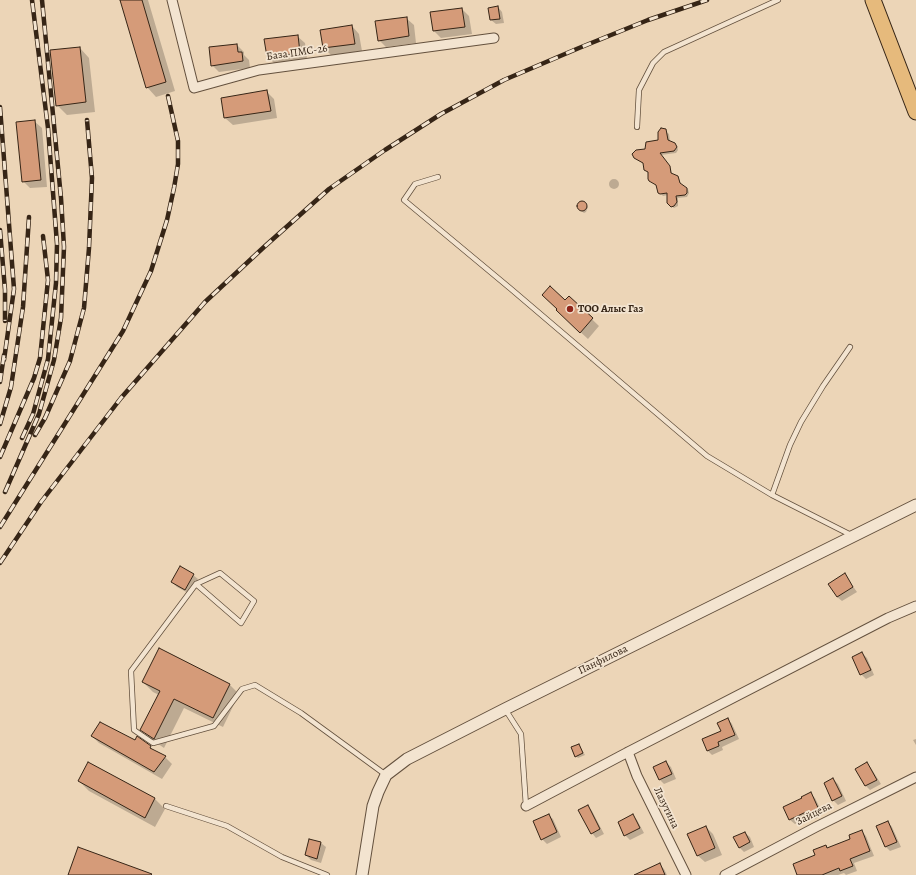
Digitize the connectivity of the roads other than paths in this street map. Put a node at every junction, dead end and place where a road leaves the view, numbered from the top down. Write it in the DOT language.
graph roads {
  1 [pos="172,0"];
  2 [pos="778,0"];
  3 [pos="873,0"];
  4 [pos="494,38"];
  5 [pos="916,112"];
  6 [pos="637,127"];
  7 [pos="438,177"];
  8 [pos="850,347"];
  9 [pos="772,495"];
  10 [pos="916,505"];
  11 [pos="853,536"];
  12 [pos="196,584"];
  13 [pos="916,606"];
  14 [pos="505,709"];
  15 [pos="628,752"];
  16 [pos="386,775"];
  17 [pos="916,776"];
  18 [pos="166,806"];
  19 [pos="526,806"];
  20 [pos="327,875"];
  21 [pos="362,875"];
  22 [pos="686,875"];
  23 [pos="725,875"];
  1 -- 4 [label="street, База ПМС-26"];
  2 -- 6 [label="lane"];
  3 -- 5 [label="highway"];
  7 -- 9 [label="lane"];
  8 -- 9 [label="lane"];
  9 -- 11 [label="lane"];
  10 -- 11 [label="street, Панфилова"];
  11 -- 14 [label="street, Панфилова"];
  12 -- 12 [label="lane"];
  12 -- 16 [label="lane"];
  13 -- 15 [label="street"];
  14 -- 16 [label="street, Панфилова"];
  14 -- 19 [label="lane"];
  15 -- 19 [label="street"];
  15 -- 22 [label="street, Лазутина"];
  16 -- 21 [label="street, Панфилова"];
  17 -- 23 [label="street, Зайцева"];
  18 -- 20 [label="lane"];
}
